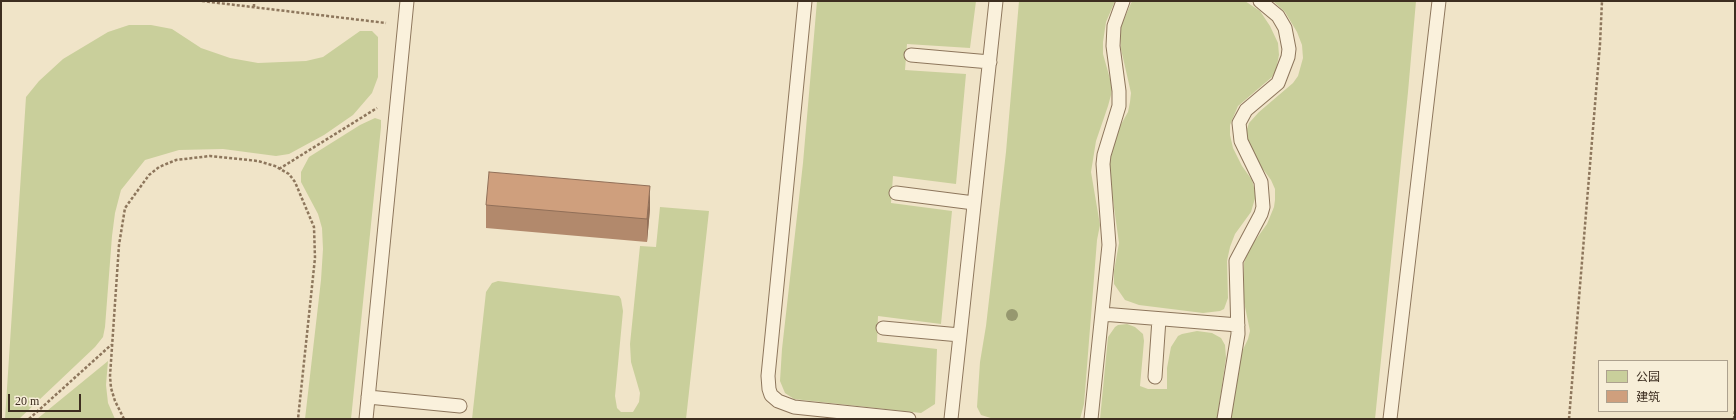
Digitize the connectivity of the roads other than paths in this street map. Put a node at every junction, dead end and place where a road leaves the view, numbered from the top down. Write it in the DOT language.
graph roads {
  1 [pos="407,1"];
  2 [pos="805,1"];
  3 [pos="996,1"];
  4 [pos="1123,1"];
  5 [pos="1260,1"];
  6 [pos="1439,1"];
  7 [pos="911,55"];
  8 [pos="990,62"];
  9 [pos="896,193"];
  10 [pos="974,203"];
  11 [pos="1102,314"];
  12 [pos="1159,319"];
  13 [pos="1238,326"];
  14 [pos="883,328"];
  15 [pos="960,335"];
  16 [pos="1155,377"];
  17 [pos="368,397"];
  18 [pos="460,406"];
  19 [pos="366,419"];
  20 [pos="909,419"];
  21 [pos="951,419"];
  22 [pos="1091,419"];
  23 [pos="1224,419"];
  24 [pos="1390,419"];
  1 -- 17 [label="lane"];
  2 -- 20 [label="lane"];
  3 -- 8 [label="lane"];
  4 -- 11 [label="lane"];
  5 -- 13 [label="lane"];
  6 -- 24 [label="lane"];
  7 -- 8 [label="lane"];
  8 -- 10 [label="lane"];
  9 -- 10 [label="lane"];
  10 -- 15 [label="lane"];
  11 -- 12 [label="lane"];
  11 -- 22 [label="lane"];
  12 -- 13 [label="lane"];
  12 -- 16 [label="lane"];
  13 -- 23 [label="lane"];
  14 -- 15 [label="lane"];
  15 -- 21 [label="lane"];
  17 -- 18 [label="lane"];
  17 -- 19 [label="lane"];
}
